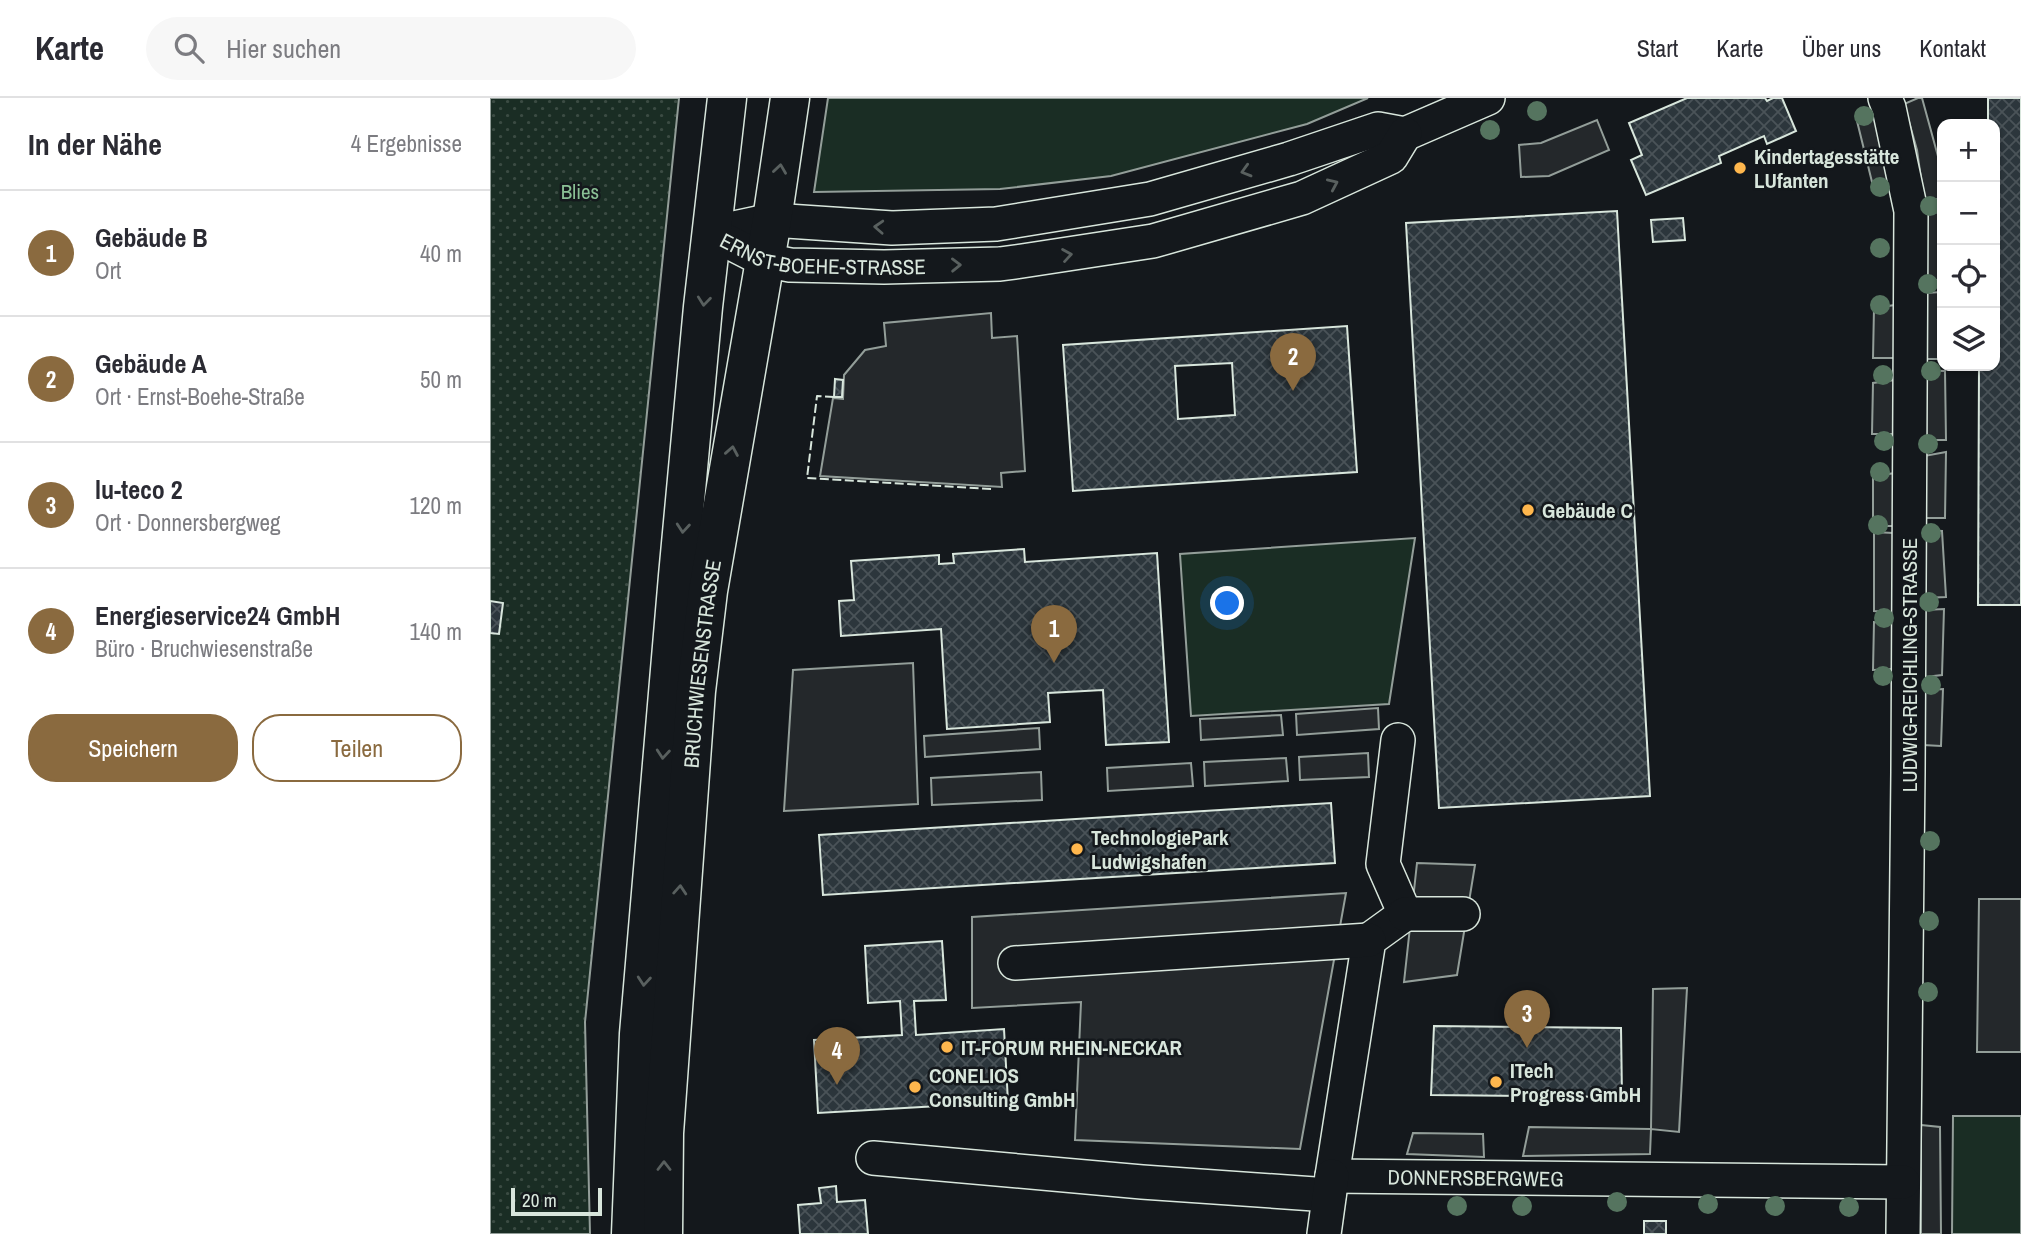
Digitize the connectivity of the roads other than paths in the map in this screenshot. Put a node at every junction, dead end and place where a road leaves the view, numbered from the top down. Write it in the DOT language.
graph roads {
  1 [pos="727,98"];
  2 [pos="790,98"];
  3 [pos="1488,98"];
  4 [pos="1885,98"];
  5 [pos="1405,134"];
  6 [pos="1289,159"];
  7 [pos="1302,198"];
  8 [pos="772,220"];
  9 [pos="996,224"];
  10 [pos="711,233"];
  11 [pos="764,260"];
  12 [pos="1000,264"];
  13 [pos="1398,740"];
  14 [pos="1405,914"];
  15 [pos="1463,914"];
  16 [pos="1369,940"];
  17 [pos="1015,963"];
  18 [pos="873,1157"];
  19 [pos="1903,1182"];
  20 [pos="1331,1185"];
  21 [pos="631,1234"];
  22 [pos="663,1234"];
  23 [pos="1324,1234"];
  24 [pos="1903,1234"];
  1 -- 10 [label="main road, BRUCHWIESENSTRASSE"];
  8 -- 2 [label="main road, BRUCHWIESENSTRASSE, one-way"];
  3 -- 5 [label="street, ERNST-BOEHE-STRASSE"];
  4 -- 19 [label="street, LUDWIG-REICHLING-STRASSE"];
  5 -- 6 [label="street, ERNST-BOEHE-STRASSE"];
  7 -- 5 [label="street, ERNST-BOEHE-STRASSE, one-way"];
  6 -- 7 [label="street"];
  6 -- 9 [label="street, ERNST-BOEHE-STRASSE, one-way"];
  12 -- 7 [label="street, ERNST-BOEHE-STRASSE, one-way"];
  9 -- 8 [label="street, ERNST-BOEHE-STRASSE, one-way"];
  8 -- 10 [label="street, ERNST-BOEHE-STRASSE"];
  8 -- 11 [label="main road, BRUCHWIESENSTRASSE"];
  9 -- 12 [label="street"];
  10 -- 11 [label="street, ERNST-BOEHE-STRASSE"];
  10 -- 21 [label="main road, BRUCHWIESENSTRASSE, one-way"];
  11 -- 12 [label="street, ERNST-BOEHE-STRASSE, one-way"];
  22 -- 11 [label="main road, BRUCHWIESENSTRASSE, one-way"];
  13 -- 14 [label="street"];
  14 -- 15 [label="street"];
  14 -- 16 [label="street"];
  16 -- 17 [label="street"];
  16 -- 20 [label="street"];
  18 -- 20 [label="street, DONNERSBERGWEG"];
  19 -- 20 [label="street, DONNERSBERGWEG"];
  19 -- 24 [label="street, LUDWIG-REICHLING-STRASSE"];
  20 -- 23 [label="street"];
}
